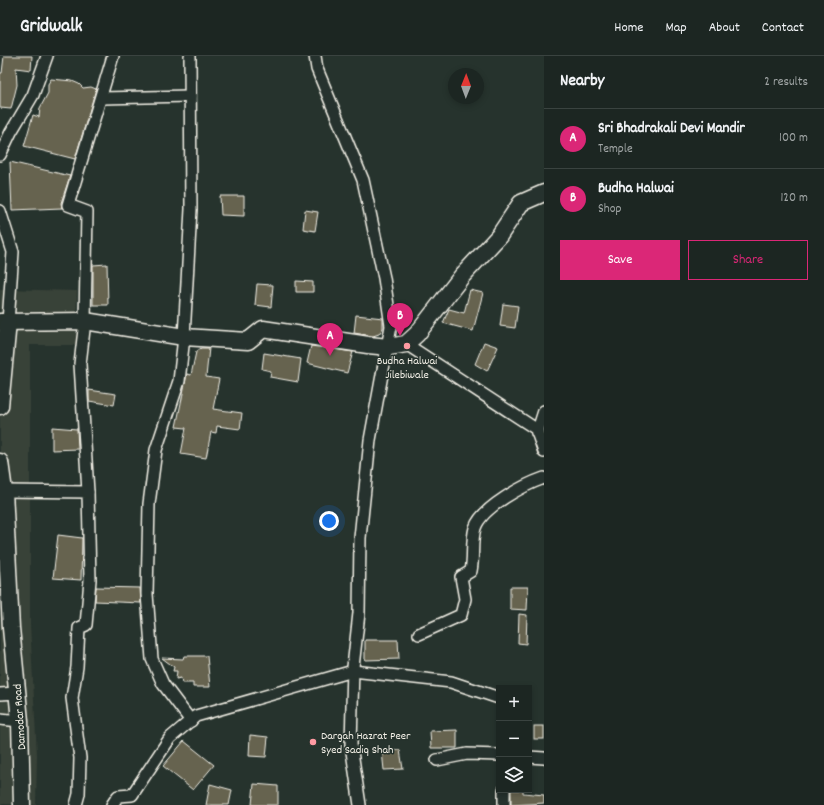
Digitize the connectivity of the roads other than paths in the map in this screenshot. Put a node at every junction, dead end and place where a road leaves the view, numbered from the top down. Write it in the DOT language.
graph roads {
  1 [pos="47,56"];
  2 [pos="113,56"];
  3 [pos="190,56"];
  4 [pos="315,56"];
  5 [pos="190,96"];
  6 [pos="102,98"];
  7 [pos="0,155"];
  8 [pos="544,193"];
  9 [pos="0,211"];
  10 [pos="85,321"];
  11 [pos="4,322"];
  12 [pos="184,337"];
  13 [pos="406,344"];
  14 [pos="389,347"];
  15 [pos="0,406"];
  16 [pos="544,411"];
  17 [pos="537,433"];
  18 [pos="544,452"];
  19 [pos="0,462"];
  20 [pos="544,478"];
  21 [pos="4,491"];
  22 [pos="88,492"];
  23 [pos="5,629"];
  24 [pos="419,634"];
  25 [pos="353,671"];
  26 [pos="18,693"];
  27 [pos="0,694"];
  28 [pos="496,697"];
  29 [pos="0,719"];
  30 [pos="20,721"];
  31 [pos="191,721"];
  32 [pos="496,755"];
  33 [pos="532,757"];
  34 [pos="544,758"];
  35 [pos="436,760"];
  36 [pos="504,793"];
  37 [pos="22,805"];
  38 [pos="76,805"];
  39 [pos="112,805"];
  40 [pos="360,805"];
  41 [pos="504,805"];
  1 -- 7 [label="street"];
  2 -- 6 [label="street"];
  3 -- 5 [label="street"];
  4 -- 14 [label="street"];
  5 -- 6 [label="street"];
  5 -- 12 [label="street"];
  6 -- 10 [label="street"];
  8 -- 13 [label="street"];
  9 -- 11 [label="street"];
  10 -- 11 [label="street"];
  10 -- 12 [label="street"];
  10 -- 22 [label="street"];
  11 -- 15 [label="street"];
  12 -- 14 [label="street"];
  12 -- 31 [label="street"];
  13 -- 14 [label="street"];
  13 -- 17 [label="street"];
  14 -- 25 [label="street"];
  16 -- 17 [label="street"];
  17 -- 18 [label="street"];
  19 -- 21 [label="street, Damodar Road"];
  20 -- 24 [label="street"];
  21 -- 22 [label="street"];
  21 -- 23 [label="street, Damodar Road"];
  22 -- 38 [label="street"];
  23 -- 26 [label="street, Damodar Road"];
  25 -- 28 [label="street"];
  25 -- 31 [label="street"];
  25 -- 40 [label="street"];
  26 -- 27 [label="street"];
  26 -- 30 [label="street, Damodar Road"];
  29 -- 30 [label="street"];
  30 -- 37 [label="street, Damodar Road"];
  31 -- 39 [label="street"];
  32 -- 35 [label="street"];
  33 -- 34 [label="street"];
  36 -- 41 [label="street"];
}
